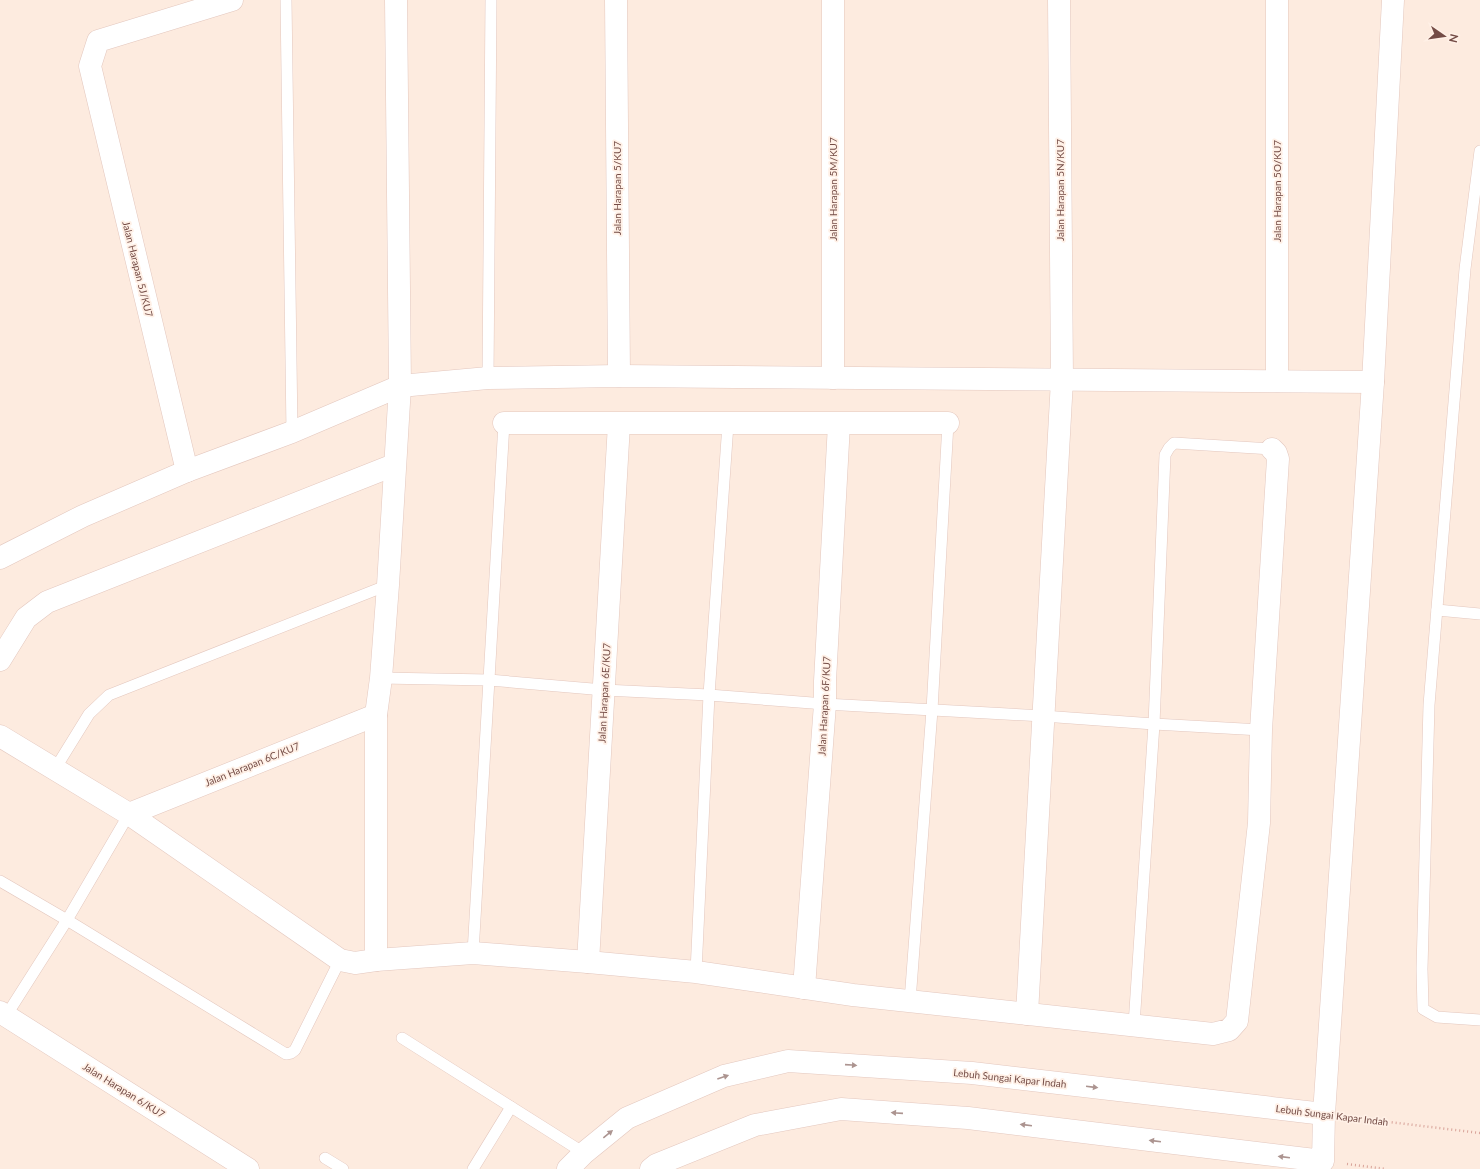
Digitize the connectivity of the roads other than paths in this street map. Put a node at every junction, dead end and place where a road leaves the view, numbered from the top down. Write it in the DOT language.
graph roads {
  1 [pos="232,0"];
  2 [pos="286,0"];
  3 [pos="396,0"];
  4 [pos="491,0"];
  5 [pos="616,0"];
  6 [pos="833,0"];
  7 [pos="1059,0"];
  8 [pos="1277,0"];
  9 [pos="1394,0"];
  10 [pos="1480,150"];
  11 [pos="619,376"];
  12 [pos="488,378"];
  13 [pos="833,378"];
  14 [pos="1062,380"];
  15 [pos="1277,381"];
  16 [pos="1373,382"];
  17 [pos="400,386"];
  18 [pos="504,423"];
  19 [pos="619,424"];
  20 [pos="728,424"];
  21 [pos="839,424"];
  22 [pos="948,424"];
  23 [pos="292,432"];
  24 [pos="1272,449"];
  25 [pos="394,465"];
  26 [pos="187,471"];
  27 [pos="0,558"];
  28 [pos="388,585"];
  29 [pos="1437,610"];
  30 [pos="1480,614"];
  31 [pos="0,660"];
  32 [pos="381,678"];
  33 [pos="489,680"];
  34 [pos="604,690"];
  35 [pos="709,696"];
  36 [pos="825,704"];
  37 [pos="932,710"];
  38 [pos="376,715"];
  39 [pos="1044,716"];
  40 [pos="1154,724"];
  41 [pos="1262,730"];
  42 [pos="0,736"];
  43 [pos="55,769"];
  44 [pos="128,814"];
  45 [pos="0,881"];
  46 [pos="67,920"];
  47 [pos="473,953"];
  48 [pos="340,960"];
  49 [pos="376,960"];
  50 [pos="588,962"];
  51 [pos="696,972"];
  52 [pos="804,988"];
  53 [pos="910,1001"];
  54 [pos="1027,1014"];
  55 [pos="2,1018"];
  56 [pos="1480,1020"];
  57 [pos="1134,1025"];
  58 [pos="402,1038"];
  59 [pos="511,1107"];
  60 [pos="1324,1114"];
  61 [pos="584,1153"];
  62 [pos="325,1158"];
  63 [pos="238,1167"];
  64 [pos="343,1169"];
  65 [pos="473,1169"];
  66 [pos="568,1169"];
  67 [pos="651,1169"];
  1 -- 26 [label="street, Jalan Harapan 5J/KU7"];
  2 -- 23 [label="lane"];
  3 -- 17 [label="street"];
  4 -- 12 [label="lane"];
  5 -- 11 [label="street, Jalan Harapan 5/KU7"];
  6 -- 13 [label="street, Jalan Harapan 5M/KU7"];
  7 -- 14 [label="street, Jalan Harapan 5N/KU7"];
  8 -- 15 [label="street, Jalan Harapan 5O/KU7"];
  9 -- 16 [label="street"];
  10 -- 29 [label="lane"];
  11 -- 12 [label="street"];
  11 -- 13 [label="street"];
  12 -- 17 [label="street"];
  13 -- 14 [label="street"];
  14 -- 15 [label="street"];
  14 -- 39 [label="street, Jalan Harapan 5N/KU7"];
  15 -- 16 [label="street"];
  16 -- 60 [label="street"];
  17 -- 23 [label="street"];
  17 -- 25 [label="street"];
  18 -- 19 [label="street"];
  18 -- 33 [label="lane"];
  19 -- 20 [label="street"];
  19 -- 34 [label="street, Jalan Harapan 6E/KU7"];
  20 -- 21 [label="street"];
  20 -- 35 [label="lane"];
  21 -- 22 [label="street"];
  21 -- 36 [label="street, Jalan Harapan 6F/KU7"];
  22 -- 37 [label="lane"];
  23 -- 26 [label="street"];
  24 -- 40 [label="lane"];
  24 -- 41 [label="street"];
  25 -- 28 [label="street"];
  25 -- 31 [label="street"];
  26 -- 27 [label="street"];
  28 -- 32 [label="street"];
  28 -- 43 [label="lane"];
  29 -- 30 [label="lane"];
  29 -- 56 [label="lane"];
  32 -- 33 [label="lane"];
  32 -- 38 [label="street"];
  33 -- 34 [label="lane"];
  33 -- 47 [label="lane"];
  34 -- 35 [label="lane"];
  34 -- 50 [label="street, Jalan Harapan 6E/KU7"];
  35 -- 36 [label="lane"];
  35 -- 51 [label="lane"];
  36 -- 37 [label="lane"];
  36 -- 52 [label="street, Jalan Harapan 6F/KU7"];
  37 -- 39 [label="lane"];
  37 -- 53 [label="lane"];
  38 -- 44 [label="street, Jalan Harapan 6C/KU7"];
  38 -- 49 [label="street"];
  39 -- 40 [label="lane"];
  39 -- 54 [label="street, Jalan Harapan 5N/KU7"];
  40 -- 41 [label="lane"];
  40 -- 57 [label="lane"];
  41 -- 57 [label="street"];
  42 -- 43 [label="street"];
  43 -- 44 [label="street"];
  44 -- 46 [label="lane"];
  44 -- 48 [label="street"];
  45 -- 46 [label="lane"];
  46 -- 48 [label="lane"];
  46 -- 55 [label="lane"];
  47 -- 49 [label="street"];
  47 -- 50 [label="street"];
  48 -- 49 [label="street"];
  50 -- 51 [label="street"];
  51 -- 52 [label="street"];
  52 -- 53 [label="street"];
  53 -- 54 [label="street"];
  54 -- 57 [label="street"];
  55 -- 63 [label="street, Jalan Harapan 6/KU7"];
  58 -- 59 [label="lane"];
  59 -- 61 [label="lane"];
  59 -- 65 [label="lane"];
  61 -- 60 [label="street, Lebuh Sungai Kapar Indah, one-way"];
  60 -- 67 [label="street, one-way"];
  61 -- 66 [label="street, Lebuh Sungai Kapar Indah"];
  62 -- 64 [label="lane"];
}
